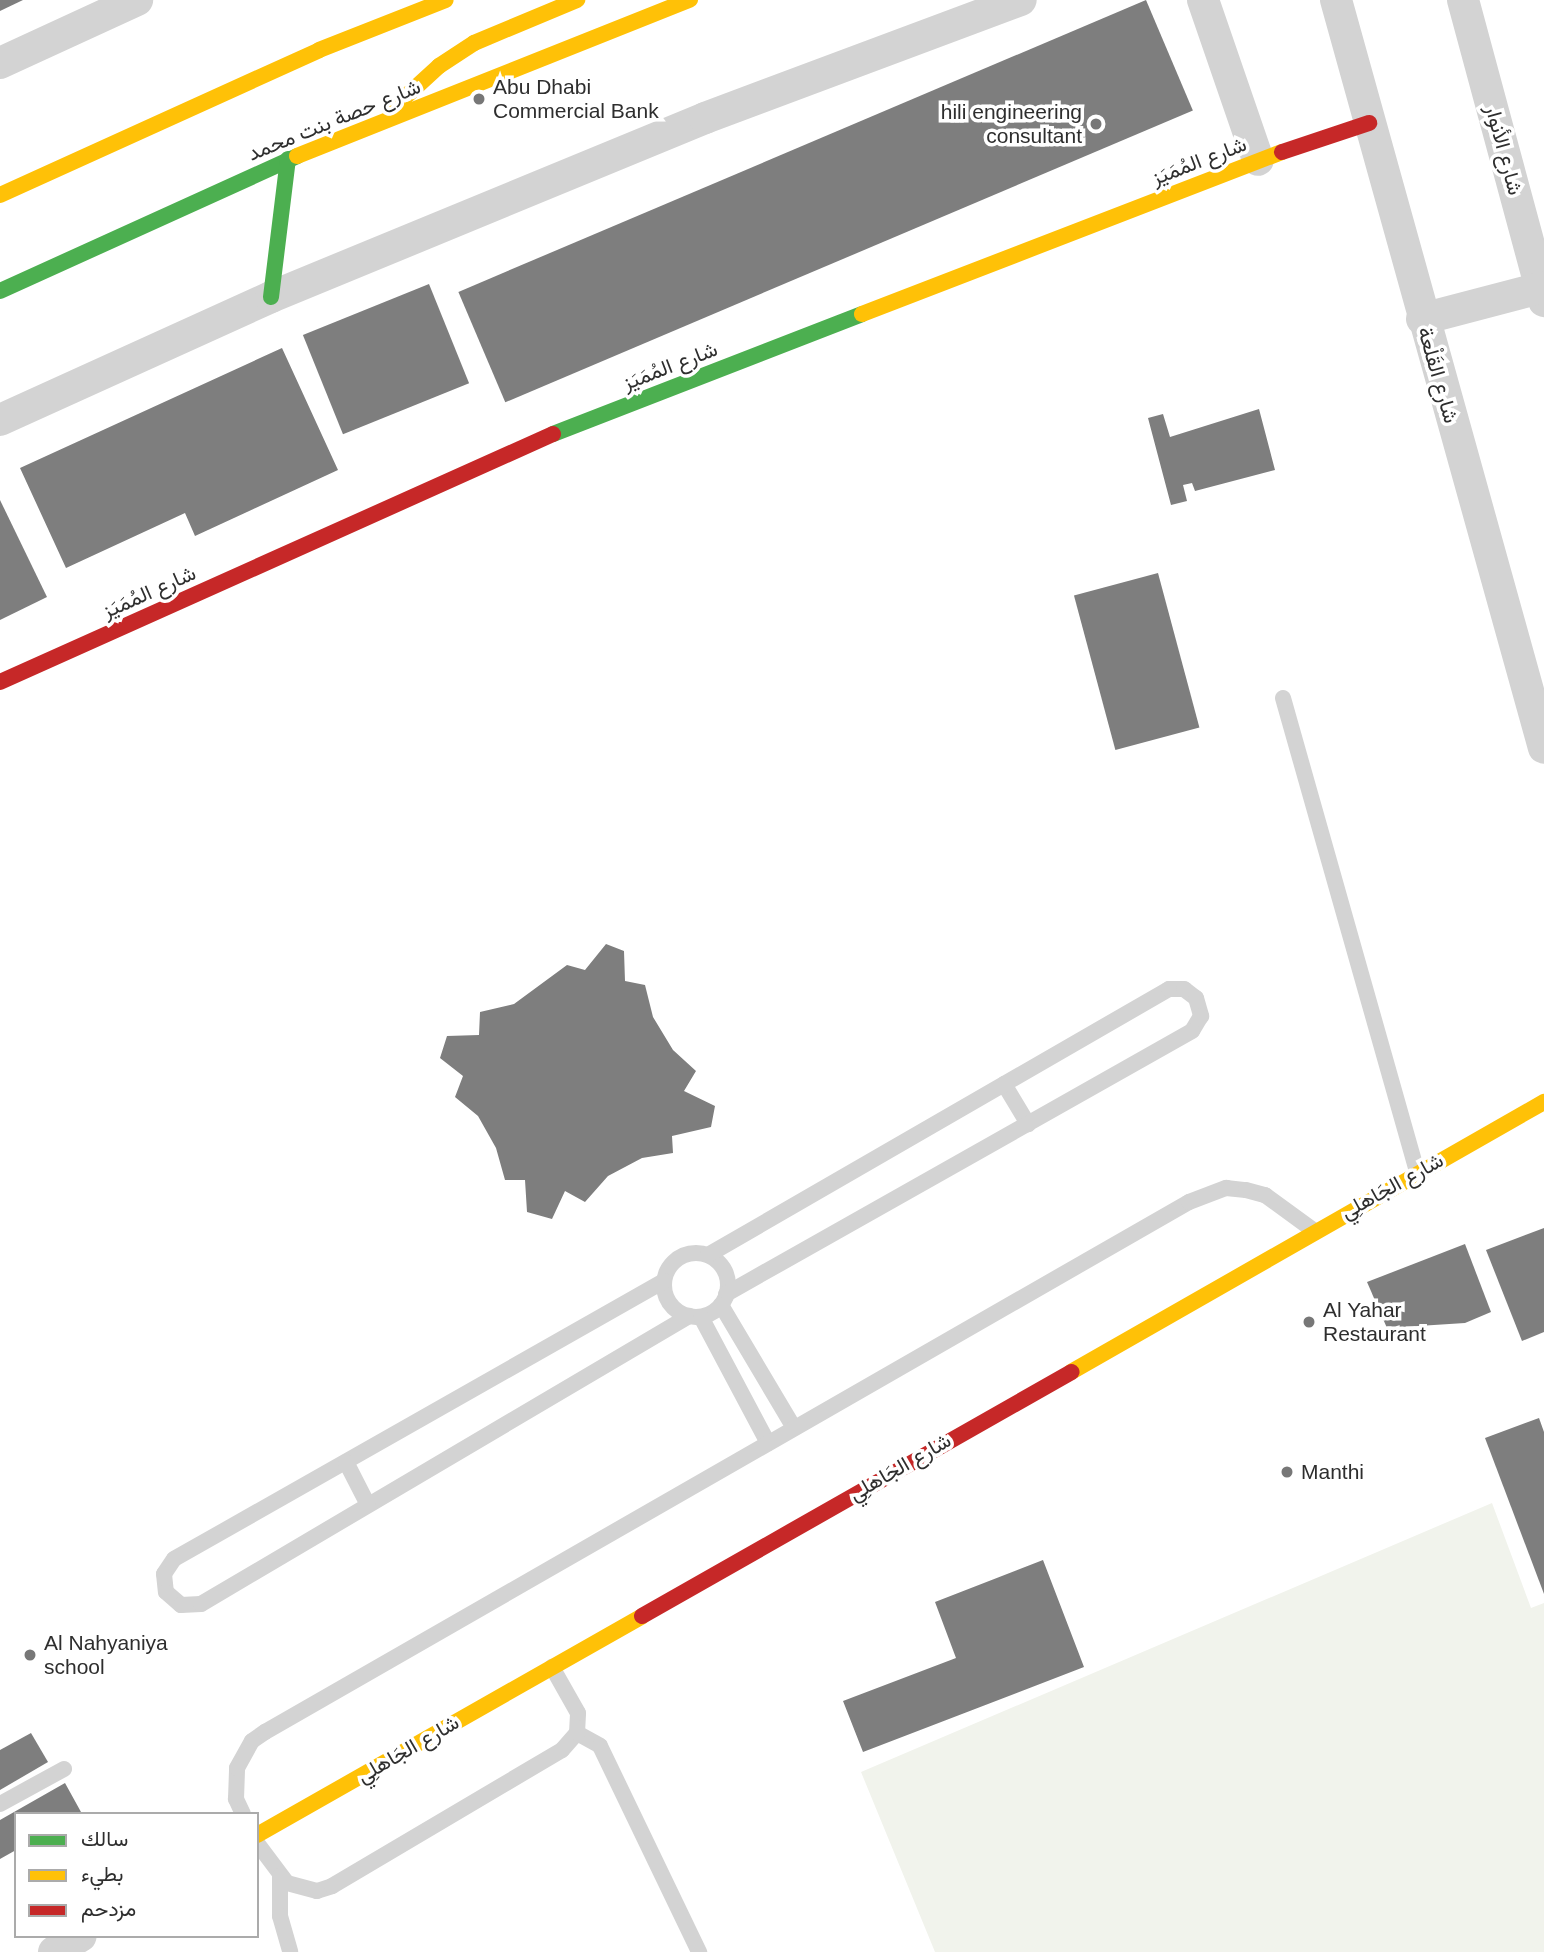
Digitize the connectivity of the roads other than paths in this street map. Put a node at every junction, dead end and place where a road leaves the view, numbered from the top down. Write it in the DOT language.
graph roads {
  1 [pos="137,0"];
  2 [pos="446,0"];
  3 [pos="577,0"];
  4 [pos="690,0"];
  5 [pos="1021,0"];
  6 [pos="1203,0"];
  7 [pos="1336,0"];
  8 [pos="1463,0"];
  9 [pos="0,62"];
  10 [pos="1370,123"];
  11 [pos="377,124"];
  12 [pos="288,159"];
  13 [pos="1258,160"];
  14 [pos="0,195"];
  15 [pos="0,291"];
  16 [pos="1543,292"];
  17 [pos="271,297"];
  18 [pos="1422,319"];
  19 [pos="0,420"];
  20 [pos="0,682"];
  21 [pos="1283,698"];
  22 [pos="1544,748"];
  23 [pos="1004,1084"];
  24 [pos="1544,1102"];
  25 [pos="1028,1124"];
  26 [pos="1417,1172"];
  27 [pos="1313,1230"];
  28 [pos="708,1255"];
  29 [pos="664,1281"];
  30 [pos="724,1299"];
  31 [pos="695,1316"];
  32 [pos="794,1428"];
  33 [pos="768,1443"];
  34 [pos="346,1462"];
  35 [pos="368,1505"];
  36 [pos="552,1667"];
  37 [pos="577,1733"];
  38 [pos="64,1769"];
  39 [pos="0,1804"];
  40 [pos="242,1812"];
  41 [pos="259,1834"];
  42 [pos="259,1846"];
  43 [pos="280,1876"];
  44 [pos="78,1938"];
  45 [pos="54,1952"];
  46 [pos="290,1952"];
  47 [pos="699,1952"];
  1 -- 9 [label="street"];
  2 -- 14 [label="street"];
  3 -- 11 [label="street"];
  4 -- 11 [label="street, شارع حصة بنت محمد"];
  5 -- 17 [label="street"];
  6 -- 13 [label="street"];
  7 -- 10 [label="street, شارع القَلْعة"];
  8 -- 16 [label="street, شارع الأنوار"];
  10 -- 13 [label="street, شارع المُمَيَز"];
  10 -- 18 [label="street, شارع القَلْعة"];
  11 -- 12 [label="street, شارع حصة بنت محمد"];
  12 -- 15 [label="street, شارع حصة بنت محمد"];
  12 -- 17 [label="street"];
  13 -- 20 [label="street, شارع المُمَيَز"];
  16 -- 18 [label="street"];
  17 -- 19 [label="street"];
  18 -- 22 [label="street, شارع القَلْعة"];
  21 -- 26 [label="lane"];
  23 -- 25 [label="lane"];
  23 -- 25 [label="lane"];
  23 -- 28 [label="lane"];
  24 -- 26 [label="street, شارع الجَاهلِي"];
  25 -- 30 [label="lane"];
  26 -- 27 [label="street, شارع الجَاهلِي"];
  27 -- 32 [label="lane"];
  27 -- 36 [label="street, شارع الجَاهلِي"];
  28 -- 29 [label="lane"];
  28 -- 30 [label="lane"];
  29 -- 31 [label="lane"];
  29 -- 34 [label="lane"];
  30 -- 31 [label="lane"];
  30 -- 32 [label="lane"];
  31 -- 33 [label="lane"];
  31 -- 35 [label="lane"];
  32 -- 33 [label="lane"];
  33 -- 40 [label="lane"];
  34 -- 35 [label="lane"];
  34 -- 35 [label="lane"];
  36 -- 37 [label="lane"];
  36 -- 41 [label="street, شارع الجَاهلِي"];
  37 -- 43 [label="lane"];
  37 -- 47 [label="lane"];
  38 -- 39 [label="lane"];
  42 -- 43 [label="lane"];
  43 -- 46 [label="lane"];
  44 -- 45 [label="street"];
}
